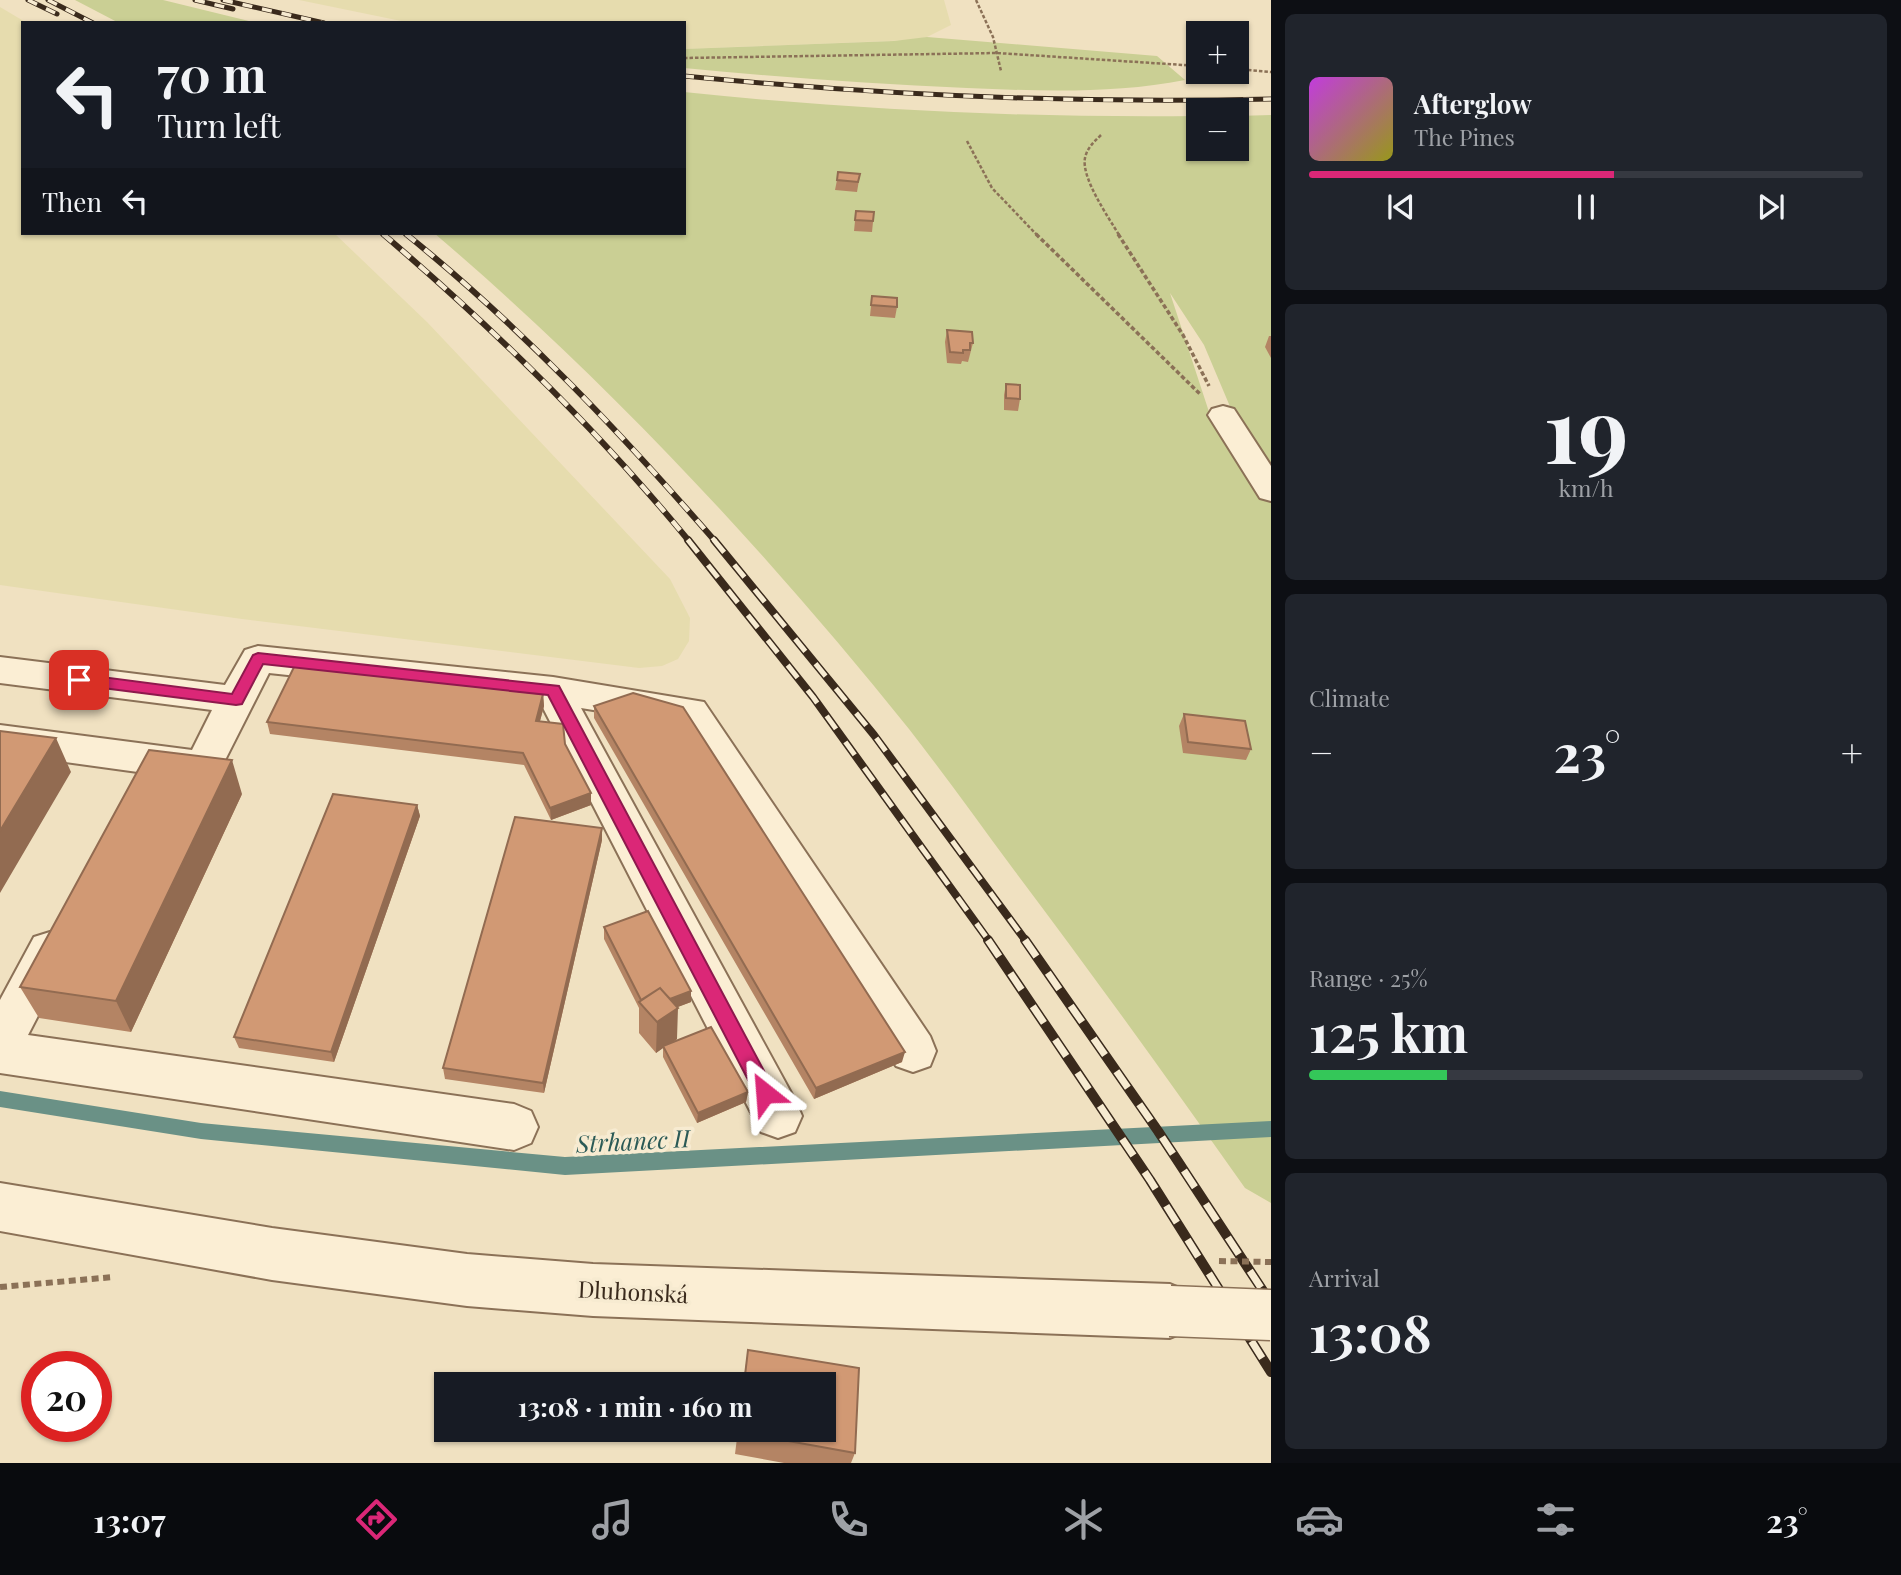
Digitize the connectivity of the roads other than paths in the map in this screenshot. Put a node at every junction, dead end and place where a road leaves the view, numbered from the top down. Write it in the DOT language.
graph roads {
  1 [pos="1223,415"];
  2 [pos="1271,491"];
  3 [pos="0,670"];
  4 [pos="554,690"];
  5 [pos="236,700"];
  6 [pos="0,738"];
  7 [pos="70,913"];
  8 [pos="0,1044"];
  9 [pos="913,1051"];
  10 [pos="0,1052"];
  11 [pos="778,1116"];
  12 [pos="514,1127"];
  13 [pos="0,1207"];
  14 [pos="1271,1315"];
  1 -- 2 [label="street"];
  3 -- 5 [label="street"];
  4 -- 5 [label="street"];
  4 -- 9 [label="street"];
  4 -- 11 [label="street"];
  5 -- 6 [label="street"];
  7 -- 8 [label="street"];
  10 -- 12 [label="street"];
  13 -- 14 [label="street, Dluhonská, bridge"];
}
